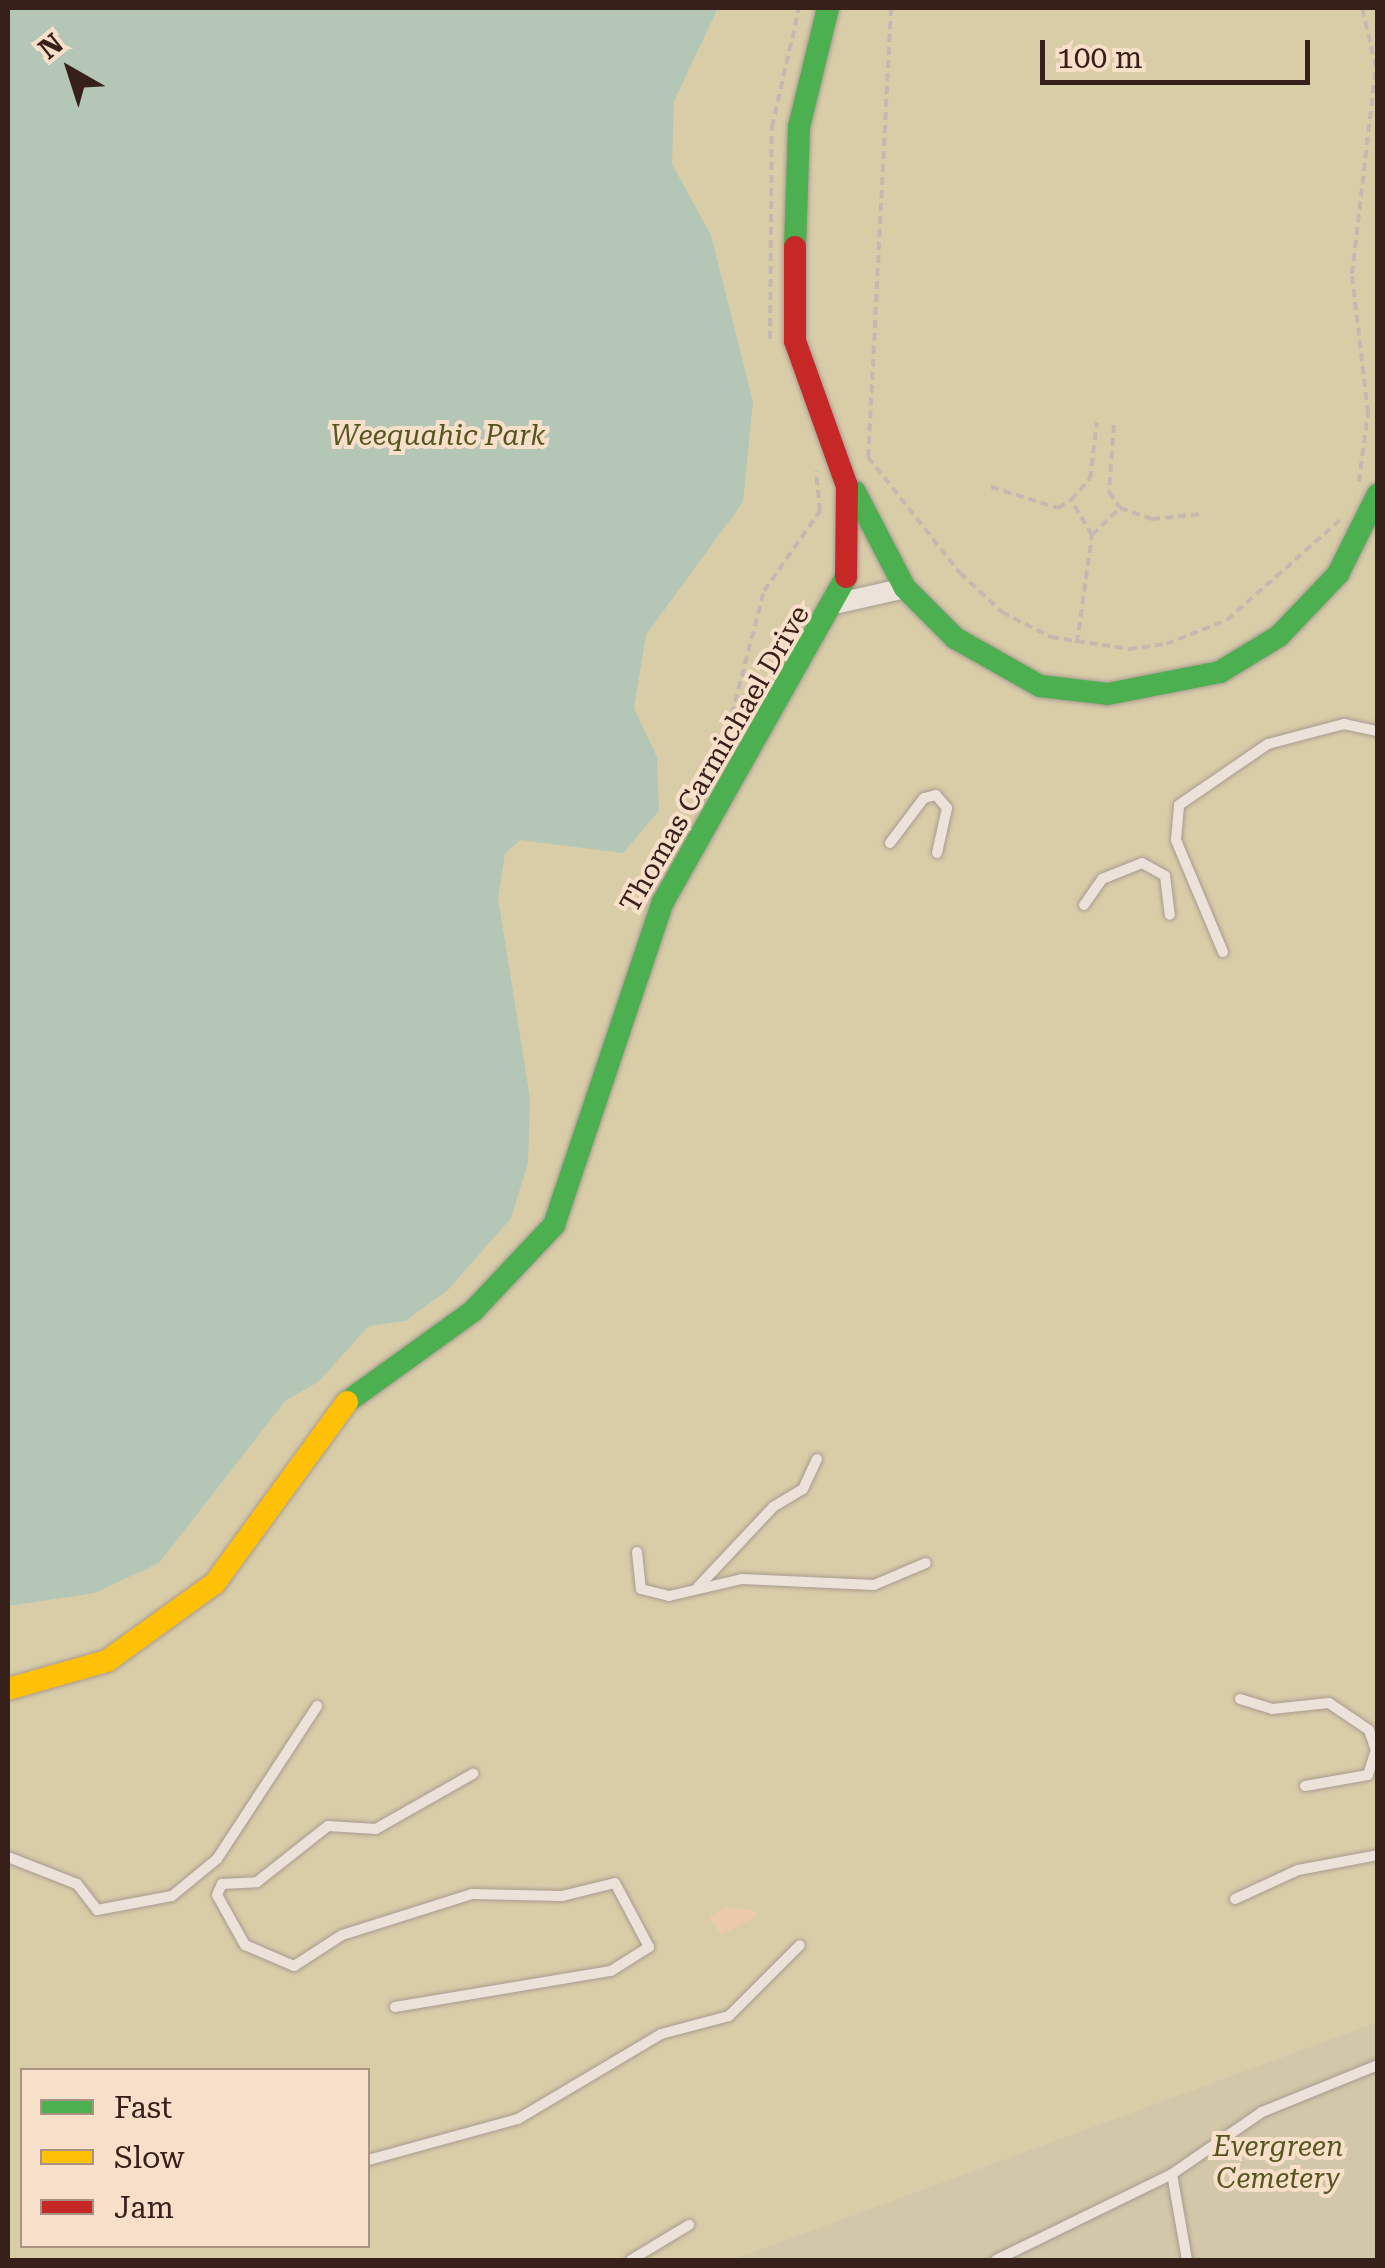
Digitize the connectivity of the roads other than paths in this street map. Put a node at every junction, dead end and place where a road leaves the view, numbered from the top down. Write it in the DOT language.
graph roads {
  1 [pos="828,8"];
  2 [pos="843,468"];
  3 [pos="1367,492"];
  4 [pos="906,588"];
  5 [pos="839,602"];
  6 [pos="1378,731"];
  7 [pos="890,843"];
  8 [pos="937,853"];
  9 [pos="1084,905"];
  10 [pos="1170,915"];
  11 [pos="1222,952"];
  12 [pos="818,1458"];
  13 [pos="637,1552"];
  14 [pos="926,1562"];
  15 [pos="694,1590"];
  16 [pos="8,1689"];
  17 [pos="1240,1699"];
  18 [pos="317,1706"];
  19 [pos="472,1774"];
  20 [pos="1305,1786"];
  21 [pos="1378,1856"];
  22 [pos="8,1857"];
  23 [pos="1235,1899"];
  24 [pos="800,1945"];
  25 [pos="395,2006"];
  26 [pos="1378,2065"];
  27 [pos="370,2159"];
  28 [pos="1172,2174"];
  29 [pos="688,2225"];
  30 [pos="631,2260"];
  31 [pos="996,2260"];
  32 [pos="1187,2260"];
  1 -- 2 [label="street, Thomas Carmichael Drive"];
  2 -- 4 [label="street"];
  2 -- 5 [label="street, Thomas Carmichael Drive"];
  3 -- 4 [label="street"];
  4 -- 5 [label="street"];
  5 -- 16 [label="street, Thomas Carmichael Drive"];
  6 -- 11 [label="lane"];
  7 -- 8 [label="lane"];
  9 -- 10 [label="lane"];
  12 -- 15 [label="lane"];
  13 -- 15 [label="lane"];
  14 -- 15 [label="lane"];
  17 -- 20 [label="lane"];
  18 -- 22 [label="lane"];
  19 -- 25 [label="lane"];
  21 -- 23 [label="lane"];
  24 -- 27 [label="lane"];
  26 -- 28 [label="lane"];
  28 -- 31 [label="lane"];
  28 -- 32 [label="lane"];
  29 -- 30 [label="lane"];
}
